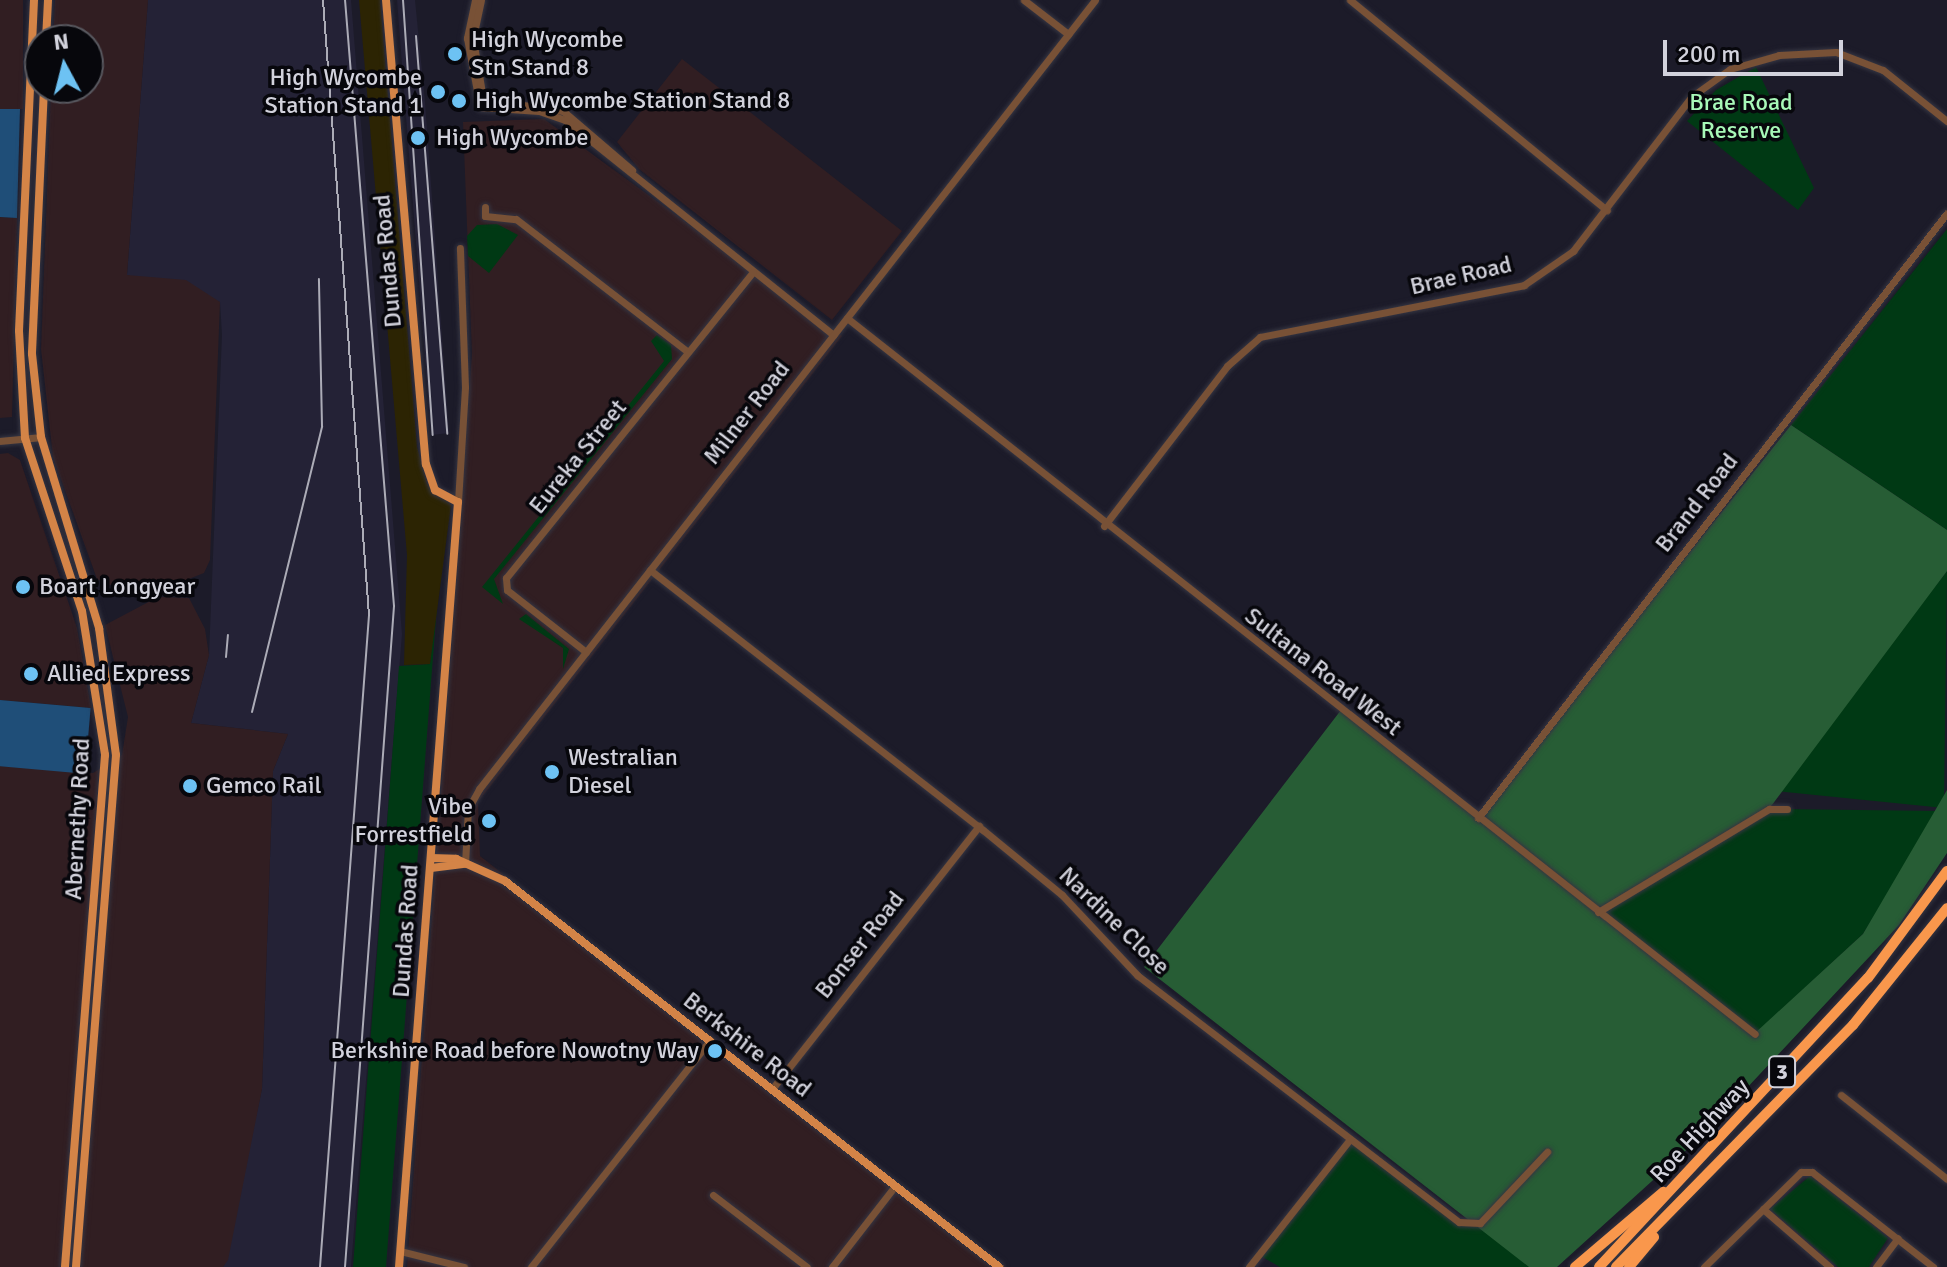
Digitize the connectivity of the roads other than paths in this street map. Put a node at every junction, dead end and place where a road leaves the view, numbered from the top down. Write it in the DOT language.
graph roads {
  1 [pos="34,0"];
  2 [pos="48,0"];
  3 [pos="386,0"];
  4 [pos="478,0"];
  5 [pos="1024,0"];
  6 [pos="1095,0"];
  7 [pos="1350,0"];
  8 [pos="47,24"];
  9 [pos="1068,34"];
  10 [pos="43,104"];
  11 [pos="1947,121"];
  12 [pos="1607,210"];
  13 [pos="1947,213"];
  14 [pos="485,215"];
  15 [pos="460,248"];
  16 [pos="753,272"];
  17 [pos="845,321"];
  18 [pos="833,335"];
  19 [pos="688,352"];
  20 [pos="41,437"];
  21 [pos="25,438"];
  22 [pos="0,441"];
  23 [pos="458,502"];
  24 [pos="1104,526"];
  25 [pos="650,570"];
  26 [pos="586,652"];
  27 [pos="105,755"];
  28 [pos="116,755"];
  29 [pos="1787,809"];
  30 [pos="1478,818"];
  31 [pos="979,826"];
  32 [pos="431,863"];
  33 [pos="465,864"];
  34 [pos="1947,871"];
  35 [pos="1947,908"];
  36 [pos="1598,912"];
  37 [pos="84,1031"];
  38 [pos="94,1032"];
  39 [pos="1755,1034"];
  40 [pos="710,1040"];
  41 [pos="772,1089"];
  42 [pos="1841,1095"];
  43 [pos="1350,1139"];
  44 [pos="1547,1152"];
  45 [pos="1947,1164"];
  46 [pos="1695,1165"];
  47 [pos="1944,1177"];
  48 [pos="895,1186"];
  49 [pos="1693,1189"];
  50 [pos="713,1195"];
  51 [pos="1763,1209"];
  52 [pos="1898,1238"];
  53 [pos="400,1251"];
  54 [pos="66,1252"];
  55 [pos="77,1254"];
  56 [pos="1711,1260"];
  57 [pos="65,1267"];
  58 [pos="76,1267"];
  59 [pos="399,1267"];
  60 [pos="464,1267"];
  61 [pos="531,1267"];
  62 [pos="807,1267"];
  63 [pos="832,1267"];
  64 [pos="999,1267"];
  65 [pos="1249,1267"];
  66 [pos="1575,1267"];
  67 [pos="1599,1267"];
  68 [pos="1616,1267"];
  69 [pos="1629,1267"];
  70 [pos="1704,1267"];
  71 [pos="1718,1267"];
  72 [pos="1830,1267"];
  73 [pos="1876,1267"];
  74 [pos="1933,1267"];
  1 -- 21 [label="main road, Abernethy Road"];
  2 -- 8 [label="main road"];
  3 -- 23 [label="main road, Dundas Road"];
  4 -- 16 [label="street"];
  5 -- 9 [label="street"];
  6 -- 9 [label="street, Milner Road"];
  7 -- 12 [label="street"];
  9 -- 17 [label="street, Milner Road"];
  10 -- 20 [label="main road, Abernethy Road"];
  11 -- 12 [label="street, Brae Road"];
  12 -- 24 [label="street, Brae Road"];
  13 -- 30 [label="street, Brand Road"];
  14 -- 19 [label="street"];
  15 -- 23 [label="street, Dundas Road"];
  16 -- 18 [label="street"];
  16 -- 19 [label="street, Eureka Street"];
  17 -- 18 [label="street, Milner Road"];
  17 -- 24 [label="street, Sultana Road West"];
  18 -- 25 [label="street, Milner Road"];
  19 -- 26 [label="street, Eureka Street"];
  20 -- 21 [label="street"];
  20 -- 28 [label="main road, Abernethy Road"];
  21 -- 22 [label="street"];
  21 -- 27 [label="main road, Abernethy Road"];
  23 -- 32 [label="main road, Dundas Road"];
  24 -- 30 [label="street, Sultana Road West"];
  25 -- 26 [label="street, Milner Road"];
  25 -- 31 [label="street, Nardine Close"];
  26 -- 33 [label="street, Milner Road"];
  27 -- 28 [label="main road"];
  27 -- 37 [label="main road, Abernethy Road"];
  28 -- 38 [label="main road, Abernethy Road"];
  29 -- 36 [label="street"];
  30 -- 36 [label="street, Sultana Road West"];
  31 -- 41 [label="street, Bonser Road"];
  31 -- 43 [label="street, Nardine Close"];
  32 -- 33 [label="main road, Berkshire Road"];
  32 -- 53 [label="main road, Dundas Road"];
  33 -- 40 [label="main road, Berkshire Road"];
  34 -- 46 [label="highway, Roe Highway / 3"];
  35 -- 49 [label="highway, Roe Highway / 3"];
  36 -- 39 [label="street, Sultana Road West"];
  37 -- 38 [label="main road"];
  37 -- 54 [label="main road, Abernethy Road"];
  38 -- 55 [label="main road, Abernethy Road"];
  40 -- 41 [label="main road, Berkshire Road"];
  40 -- 61 [label="street"];
  41 -- 48 [label="main road, Berkshire Road"];
  42 -- 47 [label="street"];
  43 -- 44 [label="street, Nardine Close"];
  43 -- 65 [label="street"];
  45 -- 47 [label="street"];
  46 -- 66 [label="highway"];
  46 -- 67 [label="highway, Roe Highway / 3"];
  48 -- 63 [label="street"];
  48 -- 64 [label="main road, Berkshire Road"];
  49 -- 68 [label="highway, Roe Highway / 3"];
  49 -- 69 [label="highway"];
  50 -- 62 [label="street"];
  51 -- 52 [label="street"];
  51 -- 56 [label="street"];
  51 -- 72 [label="street"];
  52 -- 73 [label="street"];
  52 -- 74 [label="street"];
  53 -- 59 [label="main road, Dundas Road"];
  53 -- 60 [label="street"];
  54 -- 55 [label="main road"];
  54 -- 57 [label="main road, Abernethy Road"];
  55 -- 58 [label="main road, Abernethy Road"];
  56 -- 70 [label="street"];
  56 -- 71 [label="street"];
}
